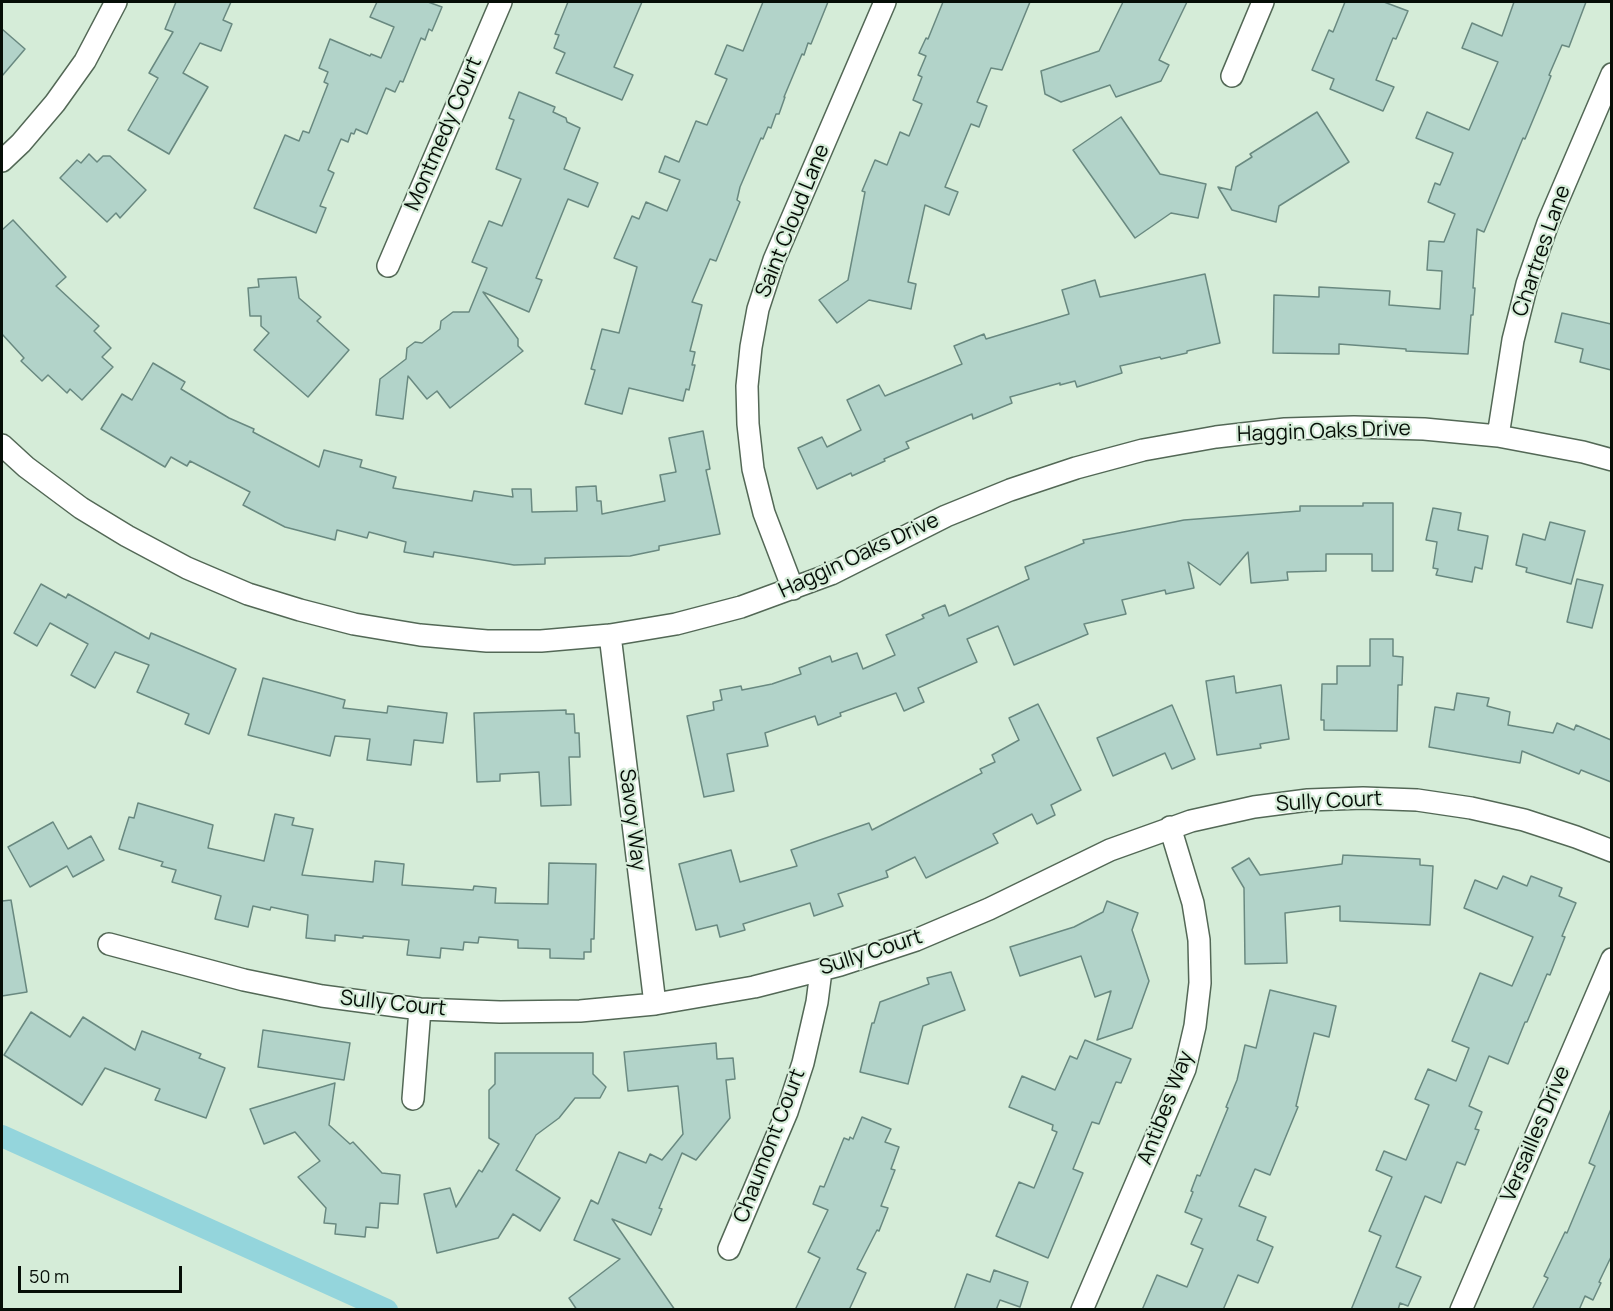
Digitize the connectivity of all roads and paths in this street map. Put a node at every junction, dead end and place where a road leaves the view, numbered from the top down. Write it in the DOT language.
graph roads {
  1 [pos="116,2"];
  2 [pos="501,2"];
  3 [pos="885,2"];
  4 [pos="1263,2"];
  5 [pos="1611,74"];
  6 [pos="1232,76"];
  7 [pos="2,161"];
  8 [pos="388,266"];
  9 [pos="1498,436"];
  10 [pos="2,445"];
  11 [pos="1611,460"];
  12 [pos="794,589"];
  13 [pos="610,635"];
  14 [pos="1170,827"];
  15 [pos="1611,851"];
  16 [pos="109,944"];
  17 [pos="1611,959"];
  18 [pos="821,971"];
  19 [pos="655,1004"];
  20 [pos="420,1009"];
  21 [pos="413,1099"];
  22 [pos="729,1249"];
  23 [pos="1082,1310"];
  24 [pos="1461,1310"];
  1 -- 7 [label="street"];
  2 -- 8 [label="street, Montmedy Court"];
  3 -- 12 [label="street, Saint Cloud Lane"];
  4 -- 6 [label="street"];
  5 -- 9 [label="street, Chartres Lane"];
  9 -- 11 [label="street, Haggin Oaks Drive"];
  9 -- 12 [label="street, Haggin Oaks Drive"];
  10 -- 13 [label="street, Haggin Oaks Drive"];
  12 -- 13 [label="street, Haggin Oaks Drive"];
  13 -- 19 [label="street, Savoy Way"];
  14 -- 15 [label="street, Sully Court"];
  14 -- 18 [label="street, Sully Court"];
  14 -- 23 [label="street, Antibes Way"];
  16 -- 20 [label="street, Sully Court"];
  17 -- 24 [label="street, Versailles Drive"];
  18 -- 19 [label="street, Sully Court"];
  18 -- 22 [label="street, Chaumont Court"];
  19 -- 20 [label="street, Sully Court"];
  20 -- 21 [label="street"];
}
